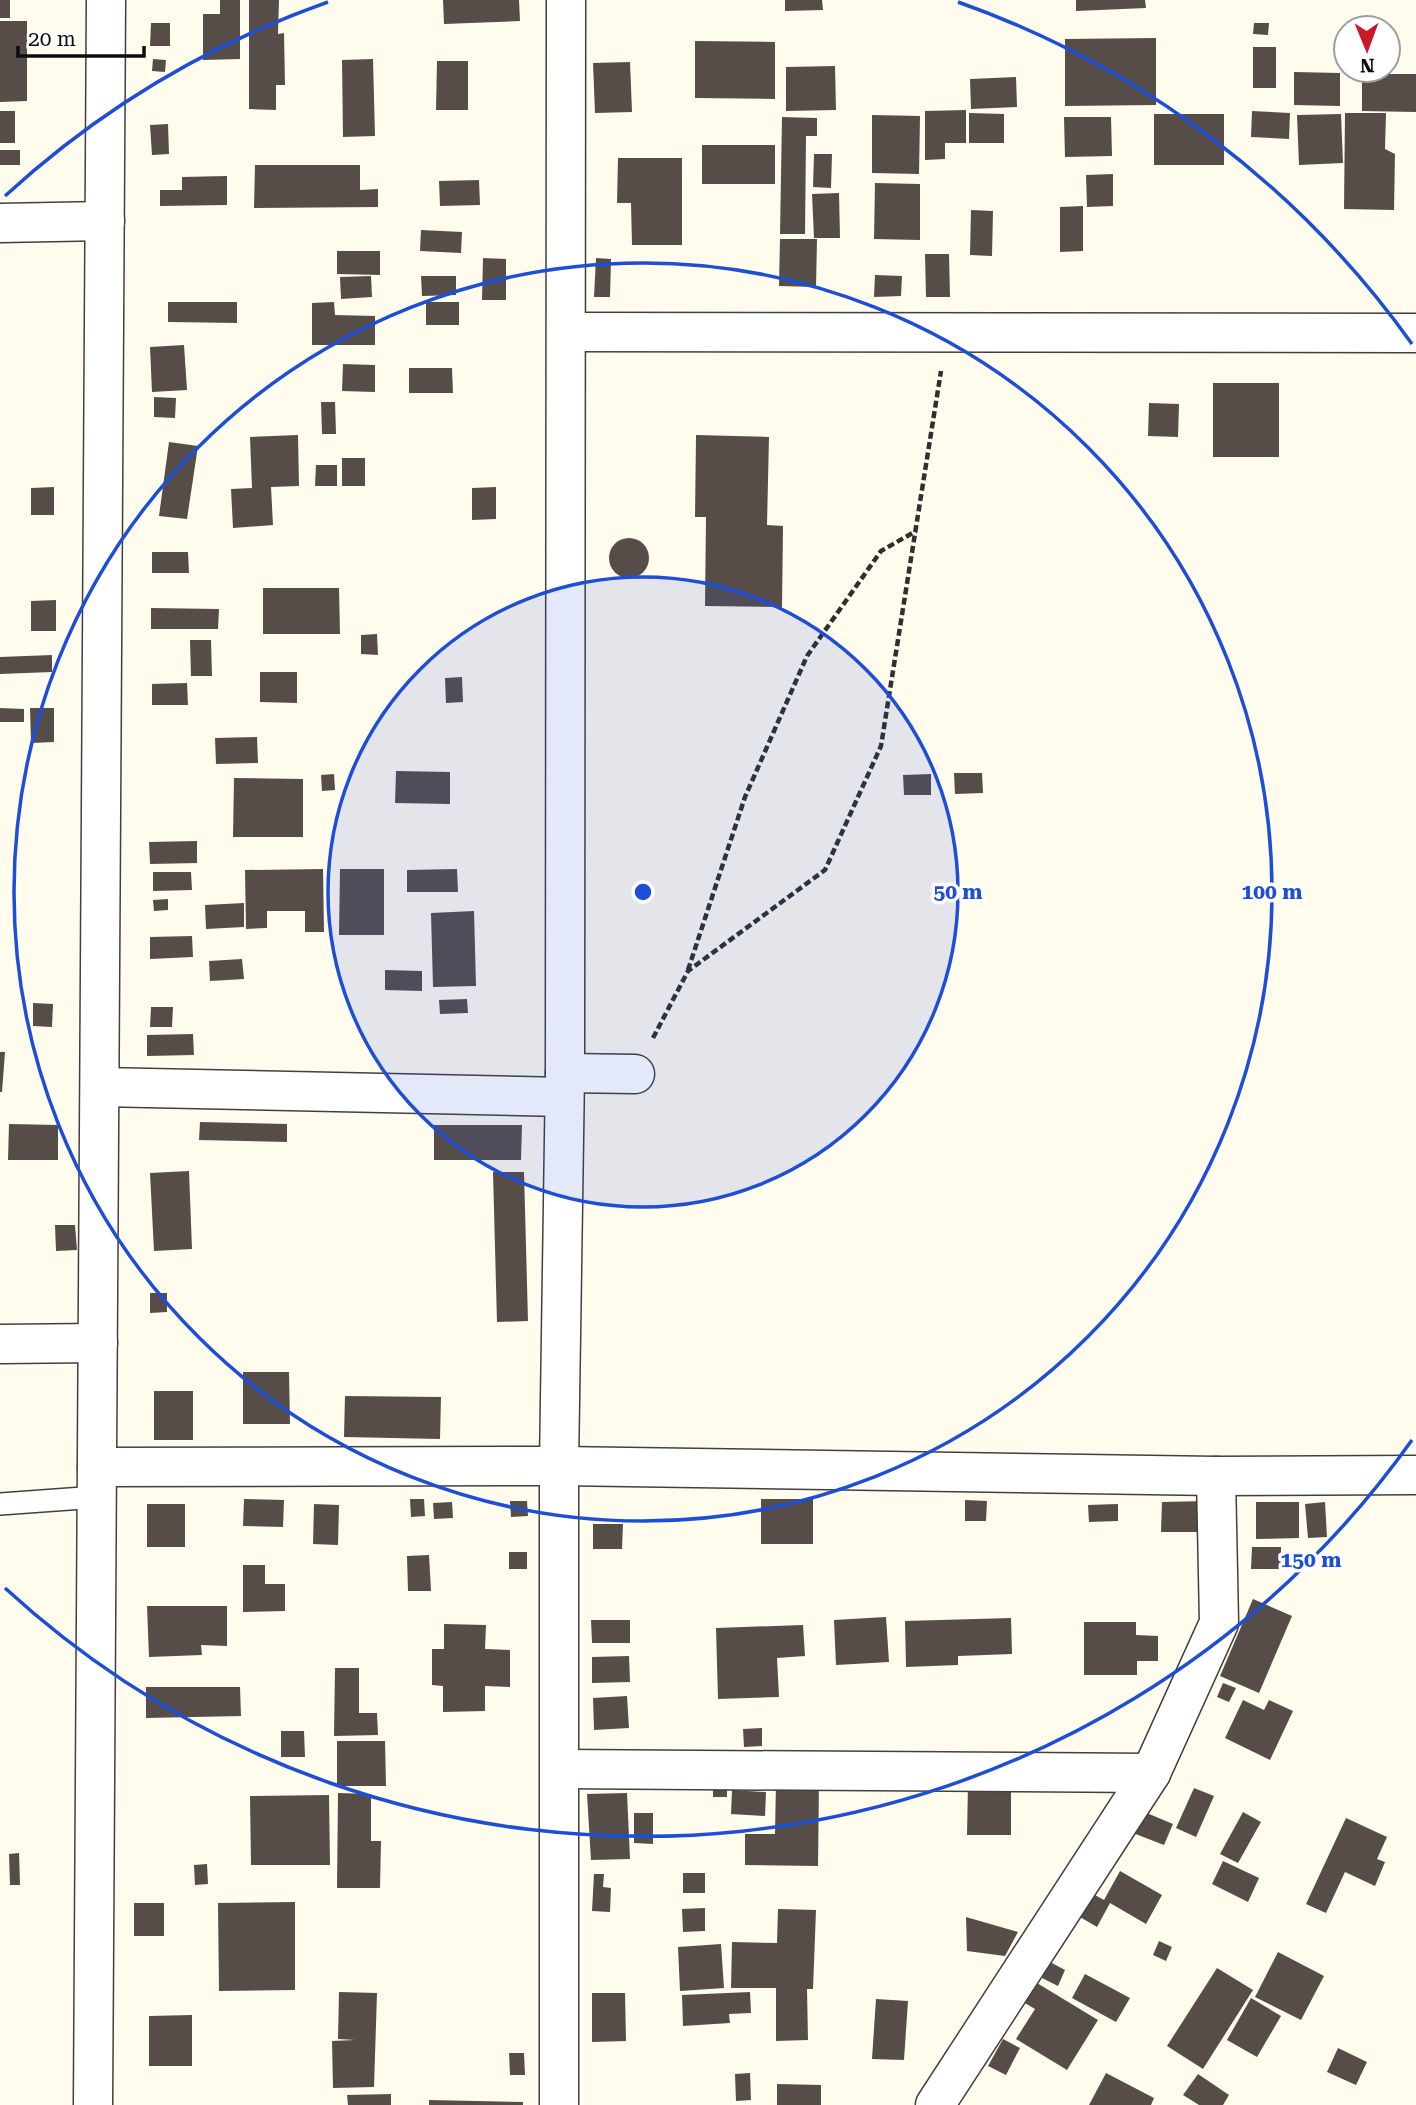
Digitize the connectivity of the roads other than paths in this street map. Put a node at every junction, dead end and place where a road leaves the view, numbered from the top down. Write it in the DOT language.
graph roads {
  1 [pos="106,0"];
  2 [pos="566,0"];
  3 [pos="105,221"];
  4 [pos="0,223"];
  5 [pos="567,332"];
  6 [pos="1416,333"];
  7 [pos="635,1074"];
  8 [pos="565,1085"];
  9 [pos="100,1087"];
  10 [pos="98,1343"];
  11 [pos="0,1344"];
  12 [pos="559,1466"];
  13 [pos="1416,1475"];
  14 [pos="1216,1476"];
  15 [pos="97,1482"];
  16 [pos="0,1503"];
  17 [pos="561,1769"];
  18 [pos="1151,1773"];
  19 [pos="93,2105"];
  20 [pos="559,2105"];
  21 [pos="936,2105"];
  1 -- 3 [label="street"];
  2 -- 5 [label="street"];
  3 -- 4 [label="street"];
  3 -- 9 [label="street"];
  5 -- 6 [label="street"];
  5 -- 8 [label="street"];
  7 -- 8 [label="street"];
  8 -- 9 [label="street"];
  8 -- 12 [label="street"];
  9 -- 10 [label="street"];
  10 -- 11 [label="street"];
  10 -- 15 [label="street"];
  12 -- 14 [label="street"];
  12 -- 15 [label="street"];
  12 -- 17 [label="street"];
  13 -- 14 [label="street"];
  14 -- 18 [label="street"];
  15 -- 16 [label="lane"];
  15 -- 19 [label="street"];
  17 -- 18 [label="street"];
  17 -- 20 [label="street"];
  18 -- 21 [label="street"];
}
